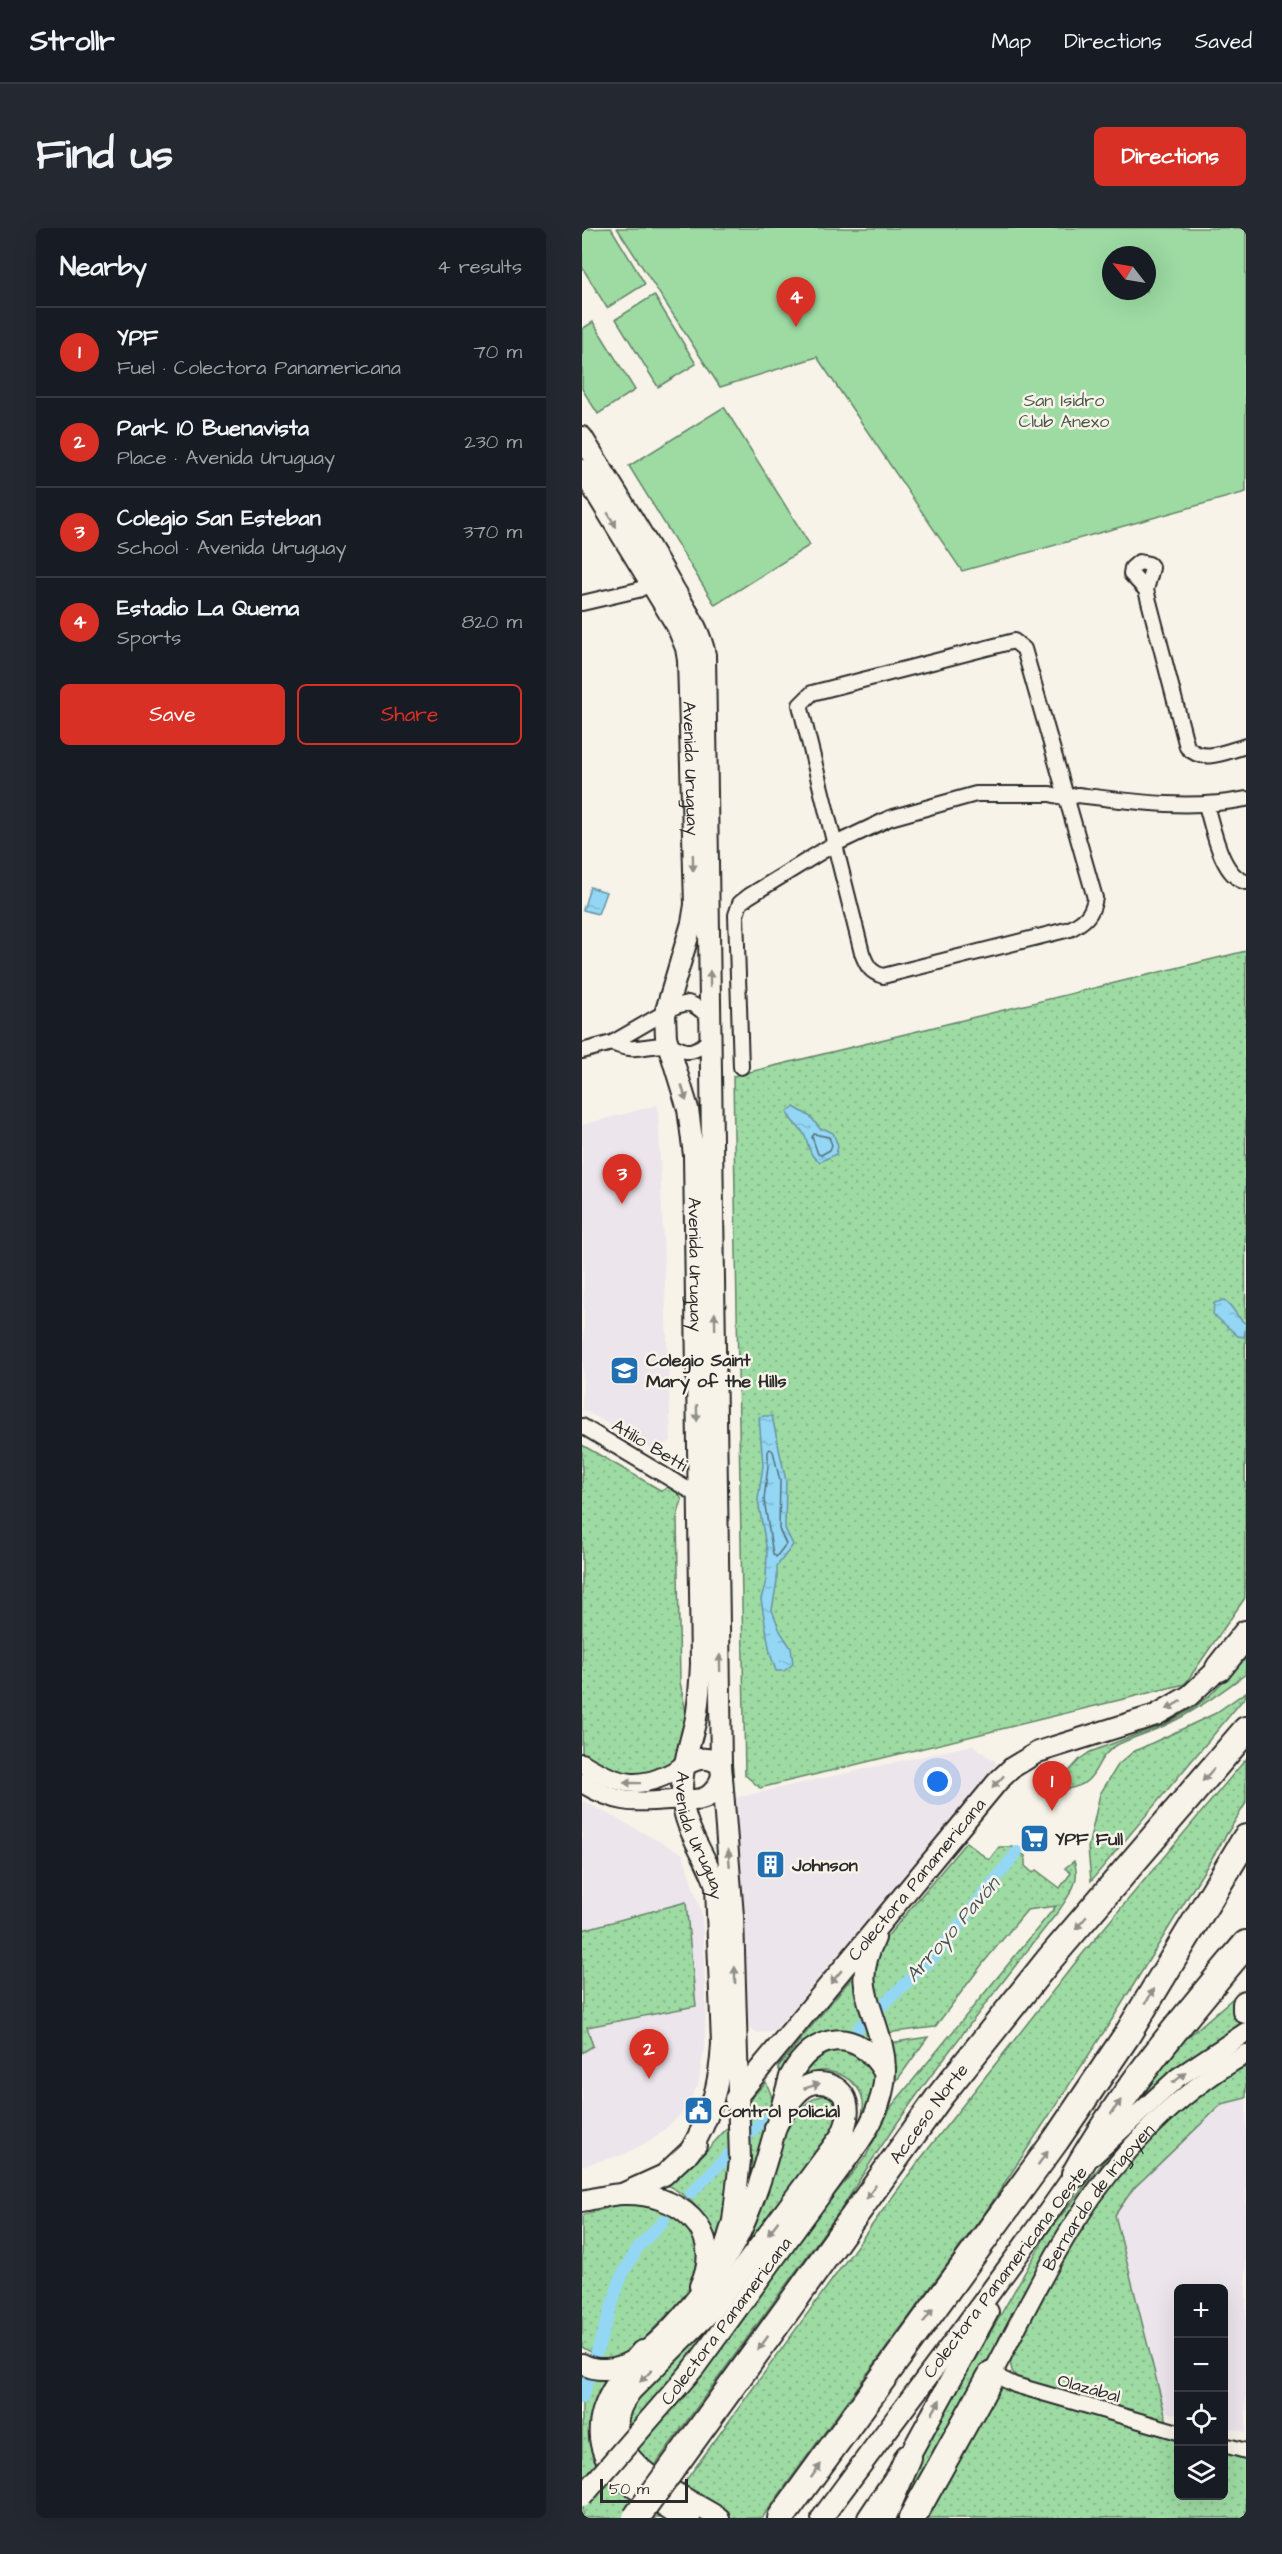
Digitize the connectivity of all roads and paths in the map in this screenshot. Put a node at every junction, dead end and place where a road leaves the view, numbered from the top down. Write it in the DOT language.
graph roads {
  1 [pos="582,437"];
  2 [pos="582,470"];
  3 [pos="659,579"];
  4 [pos="1146,590"];
  5 [pos="582,603"];
  6 [pos="1246,746"];
  7 [pos="1067,798"];
  8 [pos="1246,799"];
  9 [pos="1206,805"];
  10 [pos="835,844"];
  11 [pos="1246,882"];
  12 [pos="666,1014"];
  13 [pos="711,1027"];
  14 [pos="612,1043"];
  15 [pos="669,1045"];
  16 [pos="582,1051"];
  17 [pos="741,1067"];
  18 [pos="582,1426"];
  19 [pos="699,1496"];
  20 [pos="1246,1619"];
  21 [pos="1246,1634"];
  22 [pos="1219,1668"];
  23 [pos="1246,1730"];
  24 [pos="582,1763"];
  25 [pos="683,1766"];
  26 [pos="721,1771"];
  27 [pos="582,1783"];
  28 [pos="683,1799"];
  29 [pos="1246,1839"];
  30 [pos="887,1916"];
  31 [pos="1246,1944"];
  32 [pos="1246,2004"];
  33 [pos="1246,2010"];
  34 [pos="1246,2032"];
  35 [pos="736,2033"];
  36 [pos="777,2047"];
  37 [pos="1246,2054"];
  38 [pos="884,2072"];
  39 [pos="737,2096"];
  40 [pos="775,2128"];
  41 [pos="689,2153"];
  42 [pos="1075,2174"];
  43 [pos="622,2194"];
  44 [pos="582,2201"];
  45 [pos="1016,2260"];
  46 [pos="719,2268"];
  47 [pos="687,2309"];
  48 [pos="643,2354"];
  49 [pos="582,2364"];
  50 [pos="992,2374"];
  51 [pos="1174,2431"];
  52 [pos="1228,2446"];
  53 [pos="1246,2451"];
  54 [pos="908,2458"];
  55 [pos="582,2497"];
  56 [pos="636,2518"];
  57 [pos="687,2518"];
  58 [pos="719,2518"];
  59 [pos="781,2518"];
  60 [pos="822,2518"];
  61 [pos="868,2518"];
  62 [pos="882,2518"];
  63 [pos="912,2518"];
  1 -- 3 [label="main road, Avenida Uruguay"];
  2 -- 3 [label="main road, Avenida Uruguay, one-way"];
  3 -- 5 [label="street"];
  3 -- 12 [label="main road, Avenida Uruguay, one-way"];
  13 -- 3 [label="main road, Avenida Uruguay, one-way"];
  4 -- 6 [label="street"];
  7 -- 9 [label="street"];
  7 -- 10 [label="street"];
  7 -- 10 [label="street"];
  7 -- 10 [label="street"];
  8 -- 9 [label="street"];
  9 -- 11 [label="street"];
  10 -- 17 [label="street"];
  12 -- 13 [label="street"];
  12 -- 14 [label="street"];
  12 -- 15 [label="main road, Avenida Uruguay"];
  13 -- 15 [label="street"];
  26 -- 13 [label="main road, Avenida Uruguay, one-way"];
  14 -- 15 [label="street"];
  14 -- 16 [label="street"];
  15 -- 19 [label="main road, Avenida Uruguay, one-way"];
  18 -- 19 [label="street, Atilio Betti"];
  19 -- 25 [label="main road, Avenida Uruguay"];
  20 -- 22 [label="street, Colectora Panamericana"];
  21 -- 22 [label="highway"];
  22 -- 30 [label="main road, Colectora Panamericana, one-way"];
  23 -- 56 [label="highway, Acceso Norte, one-way, bridge"];
  25 -- 24 [label="street, one-way"];
  25 -- 26 [label="main road"];
  25 -- 28 [label="main road, Avenida Uruguay"];
  26 -- 28 [label="main road"];
  35 -- 26 [label="main road, Avenida Uruguay, one-way"];
  27 -- 28 [label="street"];
  28 -- 41 [label="main road, Avenida Uruguay"];
  59 -- 29 [label="highway, one-way"];
  30 -- 36 [label="main road, Colectora Panamericana, one-way"];
  30 -- 38 [label="main road, Colectora Panamericana"];
  42 -- 31 [label="highway, one-way"];
  32 -- 33 [label="highway"];
  42 -- 34 [label="street, Colectora Panamericana Oeste, one-way"];
  35 -- 36 [label="main road"];
  35 -- 39 [label="main road, Avenida Uruguay"];
  36 -- 39 [label="main road, Colectora Panamericana"];
  37 -- 50 [label="street, Bernardo de Irigoyen"];
  38 -- 40 [label="main road"];
  38 -- 55 [label="main road, Colectora Panamericana, bridge"];
  39 -- 41 [label="main road, Colectora Panamericana"];
  39 -- 46 [label="main road, Avenida Uruguay"];
  40 -- 46 [label="main road"];
  40 -- 58 [label="main road, one-way"];
  41 -- 43 [label="main road, Colectora Panamericana"];
  42 -- 45 [label="main road, Colectora Panamericana Oeste"];
  43 -- 44 [label="main road"];
  43 -- 47 [label="main road"];
  54 -- 45 [label="main road, one-way"];
  45 -- 60 [label="main road, Colectora Panamericana Oeste"];
  46 -- 47 [label="main road"];
  47 -- 48 [label="main road"];
  48 -- 49 [label="main road"];
  48 -- 57 [label="highway"];
  50 -- 51 [label="street, Olazábal"];
  50 -- 63 [label="highway"];
  52 -- 53 [label="street"];
  54 -- 61 [label="main road"];
  54 -- 62 [label="highway"];
}
